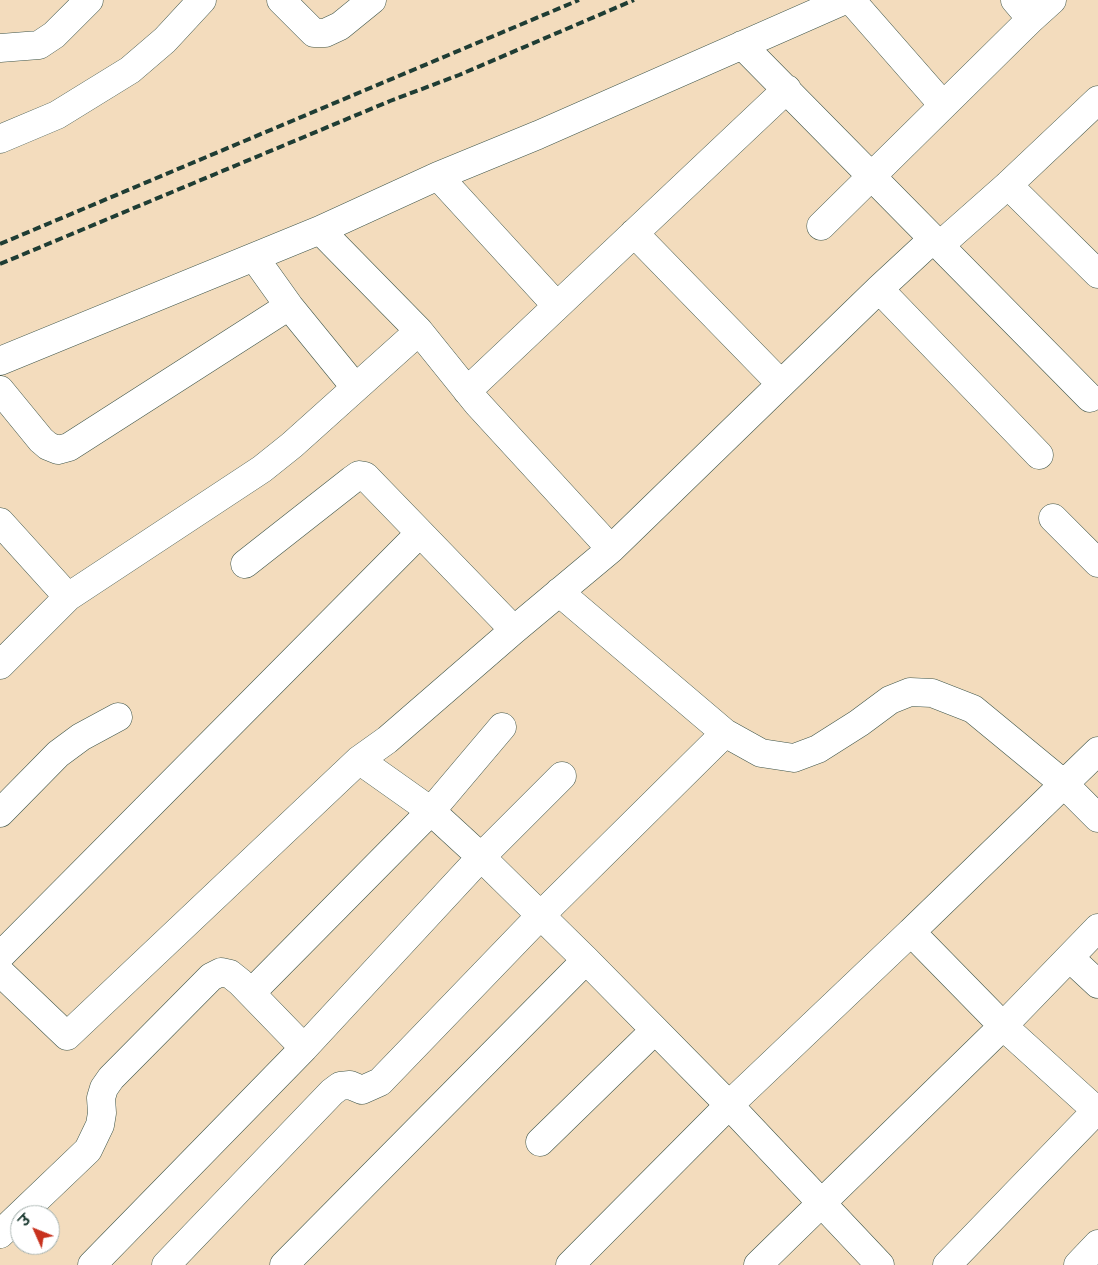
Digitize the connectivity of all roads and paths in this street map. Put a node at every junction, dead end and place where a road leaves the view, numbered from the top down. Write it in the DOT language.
graph roads {
  1 [pos="89,0"];
  2 [pos="202,0"];
  3 [pos="281,0"];
  4 [pos="372,0"];
  5 [pos="845,0"];
  6 [pos="851,0"];
  7 [pos="1052,0"];
  8 [pos="1023,10"];
  9 [pos="742,44"];
  10 [pos="0,48"];
  11 [pos="787,89"];
  12 [pos="1097,104"];
  13 [pos="944,105"];
  14 [pos="0,139"];
  15 [pos="438,176"];
  16 [pos="872,176"];
  17 [pos="1008,185"];
  18 [pos="821,226"];
  19 [pos="320,230"];
  20 [pos="634,233"];
  21 [pos="936,243"];
  22 [pos="254,257"];
  23 [pos="1098,274"];
  24 [pos="879,289"];
  25 [pos="289,306"];
  26 [pos="557,306"];
  27 [pos="419,331"];
  28 [pos="0,361"];
  29 [pos="781,384"];
  30 [pos="356,387"];
  31 [pos="0,390"];
  32 [pos="467,391"];
  33 [pos="1090,398"];
  34 [pos="1039,455"];
  35 [pos="1053,518"];
  36 [pos="0,522"];
  37 [pos="420,533"];
  38 [pos="611,549"];
  39 [pos="1098,563"];
  40 [pos="245,564"];
  41 [pos="559,592"];
  42 [pos="68,597"];
  43 [pos="514,630"];
  44 [pos="0,665"];
  45 [pos="118,717"];
  46 [pos="502,727"];
  47 [pos="725,733"];
  48 [pos="1098,751"];
  49 [pos="359,760"];
  50 [pos="562,776"];
  51 [pos="1064,784"];
  52 [pos="431,811"];
  53 [pos="0,813"];
  54 [pos="1098,818"];
  55 [pos="481,857"];
  56 [pos="541,915"];
  57 [pos="1098,928"];
  58 [pos="911,932"];
  59 [pos="0,956"];
  60 [pos="1070,958"];
  61 [pos="586,960"];
  62 [pos="0,972"];
  63 [pos="1098,984"];
  64 [pos="251,993"];
  65 [pos="1003,1026"];
  66 [pos="655,1030"];
  67 [pos="304,1048"];
  68 [pos="728,1105"];
  69 [pos="1097,1111"];
  70 [pos="540,1142"];
  71 [pos="820,1204"];
  72 [pos="0,1234"];
  73 [pos="1098,1244"];
  74 [pos="92,1265"];
  75 [pos="166,1265"];
  76 [pos="284,1265"];
  77 [pos="570,1265"];
  78 [pos="758,1265"];
  79 [pos="880,1265"];
  80 [pos="947,1265"];
  81 [pos="1078,1265"];
  1 -- 10 [label="street"];
  2 -- 14 [label="street"];
  3 -- 4 [label="street"];
  5 -- 9 [label="street"];
  6 -- 13 [label="street"];
  7 -- 8 [label="street"];
  8 -- 13 [label="street"];
  9 -- 11 [label="street"];
  9 -- 15 [label="street"];
  11 -- 16 [label="street"];
  11 -- 20 [label="street"];
  12 -- 17 [label="street"];
  13 -- 16 [label="street"];
  15 -- 19 [label="street"];
  15 -- 26 [label="street"];
  16 -- 18 [label="street"];
  16 -- 21 [label="street"];
  17 -- 21 [label="street"];
  17 -- 23 [label="street"];
  19 -- 22 [label="street"];
  19 -- 27 [label="street"];
  20 -- 26 [label="street"];
  20 -- 29 [label="street"];
  21 -- 24 [label="street"];
  21 -- 33 [label="street"];
  22 -- 25 [label="street"];
  22 -- 28 [label="street"];
  24 -- 29 [label="street"];
  24 -- 34 [label="street"];
  25 -- 30 [label="street"];
  25 -- 31 [label="street"];
  26 -- 32 [label="street"];
  27 -- 30 [label="street"];
  27 -- 32 [label="street"];
  29 -- 38 [label="street"];
  30 -- 42 [label="street"];
  32 -- 38 [label="street"];
  35 -- 39 [label="street"];
  36 -- 42 [label="street"];
  37 -- 40 [label="street"];
  37 -- 43 [label="street"];
  37 -- 59 [label="street"];
  38 -- 41 [label="street"];
  41 -- 43 [label="street"];
  41 -- 47 [label="street"];
  42 -- 44 [label="street"];
  43 -- 49 [label="street"];
  45 -- 53 [label="street"];
  46 -- 52 [label="street"];
  47 -- 51 [label="street"];
  47 -- 56 [label="street"];
  48 -- 51 [label="street"];
  49 -- 52 [label="street"];
  49 -- 62 [label="street"];
  50 -- 55 [label="street"];
  51 -- 54 [label="street"];
  51 -- 58 [label="street"];
  52 -- 55 [label="street"];
  52 -- 64 [label="street"];
  55 -- 56 [label="street"];
  55 -- 67 [label="street"];
  56 -- 61 [label="street"];
  56 -- 75 [label="street"];
  57 -- 60 [label="street"];
  58 -- 65 [label="street"];
  58 -- 68 [label="street"];
  60 -- 63 [label="street"];
  60 -- 65 [label="street"];
  61 -- 66 [label="street"];
  61 -- 76 [label="street"];
  64 -- 67 [label="street"];
  64 -- 72 [label="street"];
  65 -- 69 [label="street"];
  65 -- 71 [label="street"];
  66 -- 68 [label="street"];
  66 -- 70 [label="street"];
  67 -- 74 [label="street"];
  68 -- 71 [label="street"];
  68 -- 77 [label="street"];
  69 -- 80 [label="street"];
  71 -- 78 [label="street"];
  71 -- 79 [label="street"];
  73 -- 81 [label="street"];
}
